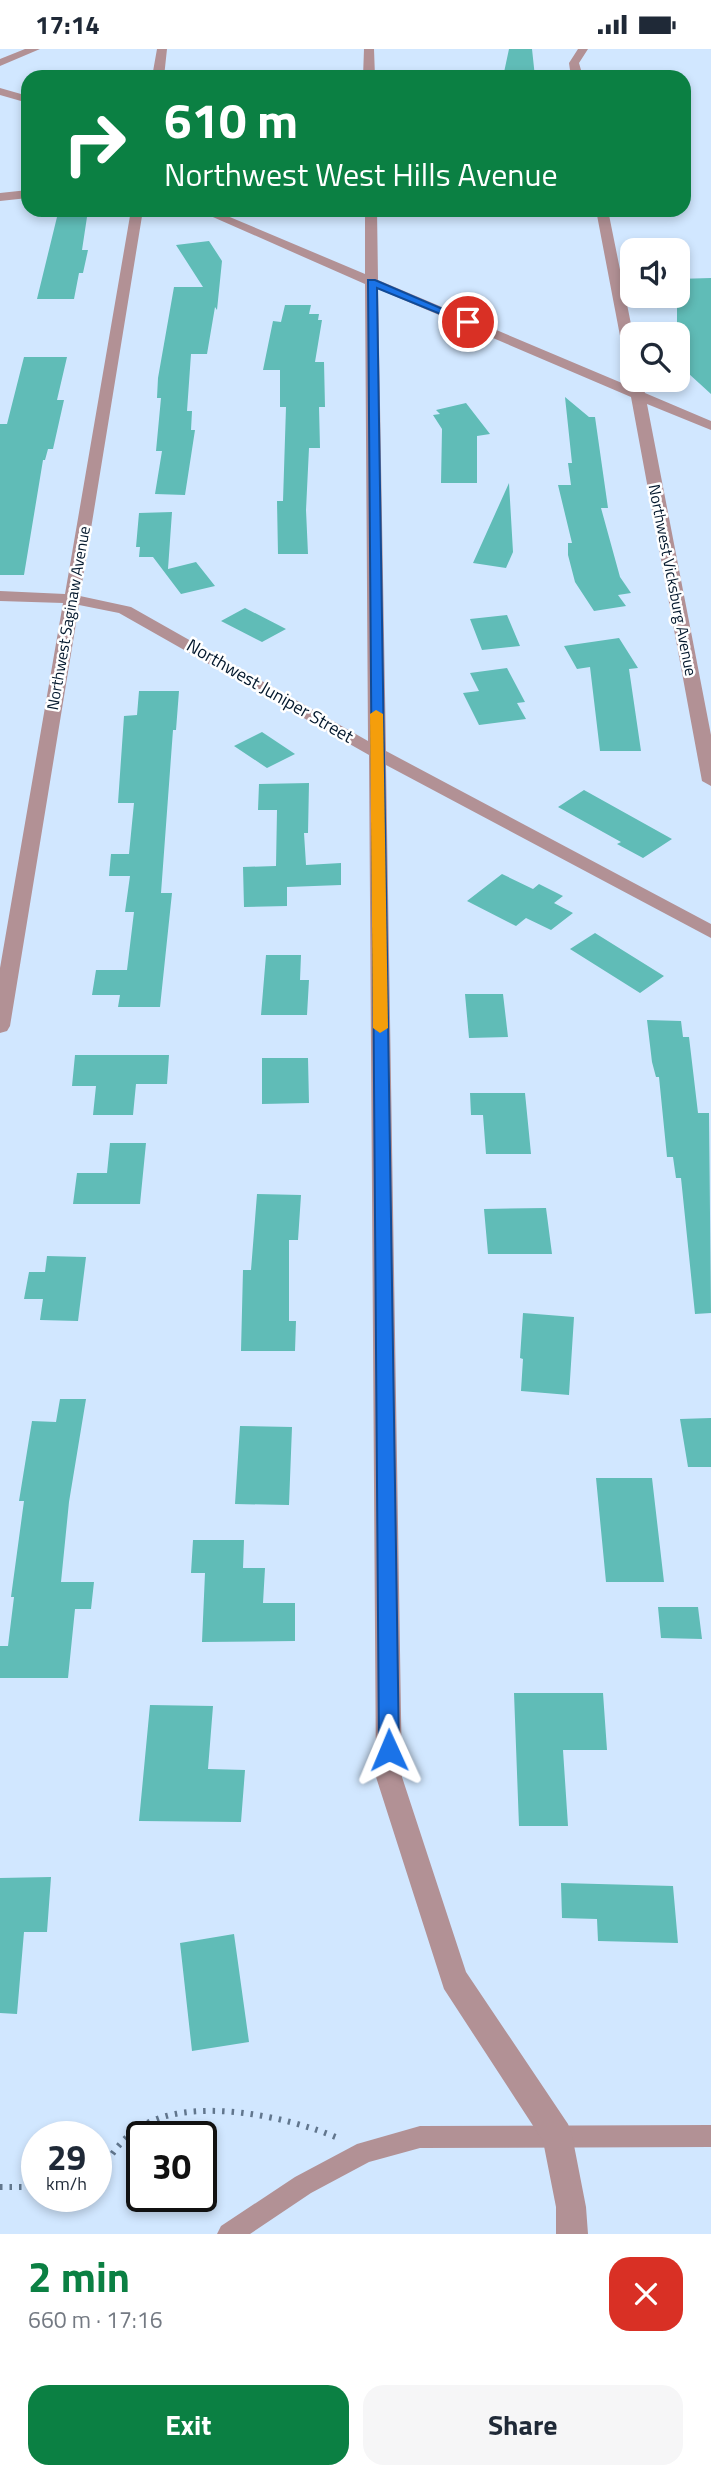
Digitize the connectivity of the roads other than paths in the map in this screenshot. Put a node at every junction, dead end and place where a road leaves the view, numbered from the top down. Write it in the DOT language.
graph roads {
  1 [pos="35,49"];
  2 [pos="162,49"];
  3 [pos="369,49"];
  4 [pos="583,49"];
  5 [pos="0,63"];
  6 [pos="159,70"];
  7 [pos="369,70"];
  8 [pos="575,70"];
  9 [pos="0,91"];
  10 [pos="21,98"];
  11 [pos="21,195"];
  12 [pos="0,197"];
  13 [pos="136,217"];
  14 [pos="219,217"];
  15 [pos="371,217"];
  16 [pos="603,217"];
  17 [pos="372,282"];
  18 [pos="624,322"];
  19 [pos="620,380"];
  20 [pos="637,392"];
  21 [pos="647,392"];
  22 [pos="711,426"];
  23 [pos="0,596"];
  24 [pos="71,598"];
  25 [pos="377,753"];
  26 [pos="711,781"];
  27 [pos="711,932"];
  28 [pos="0,1026"];
  29 [pos="557,2135"];
  30 [pos="711,2137"];
  31 [pos="229,2234"];
  32 [pos="572,2234"];
  1 -- 5 [label="street"];
  2 -- 6 [label="street"];
  3 -- 7 [label="street"];
  4 -- 8 [label="street"];
  9 -- 10 [label="street"];
  11 -- 12 [label="street"];
  13 -- 24 [label="street, Northwest Saginaw Avenue"];
  14 -- 17 [label="street"];
  15 -- 17 [label="street"];
  16 -- 18 [label="street"];
  17 -- 19 [label="street"];
  17 -- 25 [label="street"];
  20 -- 26 [label="street, Northwest Vicksburg Avenue"];
  21 -- 22 [label="street"];
  23 -- 24 [label="street, Northwest Juniper Street"];
  24 -- 25 [label="street, Northwest Juniper Street"];
  24 -- 28 [label="street, Northwest Saginaw Avenue"];
  25 -- 27 [label="street, Northwest Juniper Street"];
  25 -- 29 [label="street"];
  29 -- 30 [label="lane"];
  29 -- 31 [label="lane"];
  29 -- 32 [label="street"];
}
